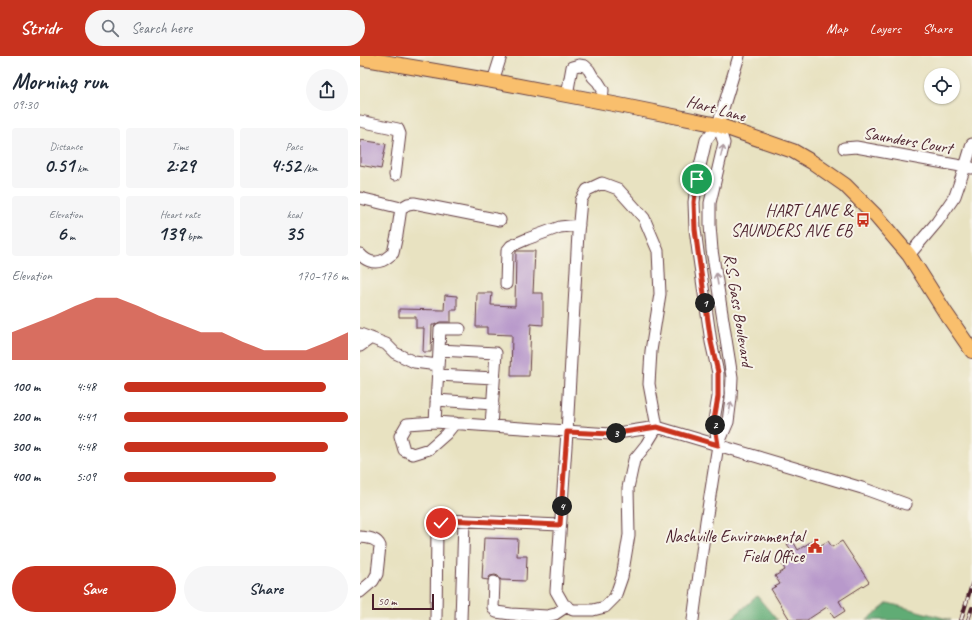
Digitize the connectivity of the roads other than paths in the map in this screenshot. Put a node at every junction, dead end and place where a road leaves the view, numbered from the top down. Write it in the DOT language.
graph roads {
  1 [pos="501,56"];
  2 [pos="575,56"];
  3 [pos="739,56"];
  4 [pos="360,58"];
  5 [pos="380,58"];
  6 [pos="572,67"];
  7 [pos="493,81"];
  8 [pos="567,95"];
  9 [pos="602,101"];
  10 [pos="360,121"];
  11 [pos="718,125"];
  12 [pos="972,144"];
  13 [pos="844,148"];
  14 [pos="969,168"];
  15 [pos="395,175"];
  16 [pos="360,198"];
  17 [pos="401,208"];
  18 [pos="500,220"];
  19 [pos="579,224"];
  20 [pos="360,254"];
  21 [pos="909,255"];
  22 [pos="506,284"];
  23 [pos="460,329"];
  24 [pos="360,334"];
  25 [pos="371,338"];
  26 [pos="360,346"];
  27 [pos="439,350"];
  28 [pos="972,351"];
  29 [pos="438,363"];
  30 [pos="438,375"];
  31 [pos="494,378"];
  32 [pos="436,400"];
  33 [pos="493,404"];
  34 [pos="435,422"];
  35 [pos="455,423"];
  36 [pos="491,426"];
  37 [pos="657,427"];
  38 [pos="567,432"];
  39 [pos="718,445"];
  40 [pos="906,504"];
  41 [pos="464,521"];
  42 [pos="560,525"];
  43 [pos="360,537"];
  44 [pos="494,582"];
  45 [pos="360,592"];
  46 [pos="567,606"];
  47 [pos="519,617"];
  48 [pos="436,620"];
  49 [pos="461,620"];
  50 [pos="693,620"];
  1 -- 7 [label="street"];
  2 -- 6 [label="street"];
  3 -- 11 [label="street"];
  4 -- 5 [label="main road, Hart Lane"];
  5 -- 7 [label="main road, Hart Lane"];
  6 -- 8 [label="street"];
  6 -- 9 [label="street"];
  7 -- 8 [label="main road, Hart Lane"];
  8 -- 9 [label="main road, Hart Lane"];
  9 -- 11 [label="main road, Hart Lane"];
  10 -- 15 [label="street"];
  11 -- 21 [label="main road, Hart Lane"];
  39 -- 11 [label="street, R.S. Gass Boulevard, one-way"];
  11 -- 39 [label="street, R.S. Gass Boulevard"];
  12 -- 14 [label="street"];
  13 -- 14 [label="street, Saunders Court"];
  14 -- 21 [label="street"];
  16 -- 17 [label="street"];
  17 -- 18 [label="street"];
  17 -- 20 [label="street"];
  19 -- 22 [label="street"];
  19 -- 37 [label="street"];
  19 -- 38 [label="street"];
  21 -- 28 [label="main road, Hart Lane"];
  23 -- 27 [label="street"];
  24 -- 25 [label="street"];
  25 -- 26 [label="street"];
  25 -- 29 [label="street"];
  27 -- 29 [label="street"];
  27 -- 31 [label="street"];
  29 -- 30 [label="street"];
  30 -- 31 [label="street"];
  30 -- 32 [label="street"];
  31 -- 33 [label="street"];
  32 -- 33 [label="street"];
  32 -- 34 [label="street"];
  33 -- 36 [label="street"];
  34 -- 35 [label="street"];
  34 -- 35 [label="street"];
  35 -- 36 [label="street"];
  36 -- 38 [label="street"];
  37 -- 38 [label="street"];
  37 -- 39 [label="street"];
  37 -- 46 [label="street"];
  38 -- 42 [label="street"];
  39 -- 40 [label="street"];
  39 -- 50 [label="street, R.S. Gass Boulevard"];
  41 -- 42 [label="street"];
  41 -- 48 [label="street"];
  41 -- 49 [label="street"];
  42 -- 46 [label="street"];
  43 -- 45 [label="street"];
  44 -- 47 [label="street"];
  46 -- 47 [label="street"];
}
